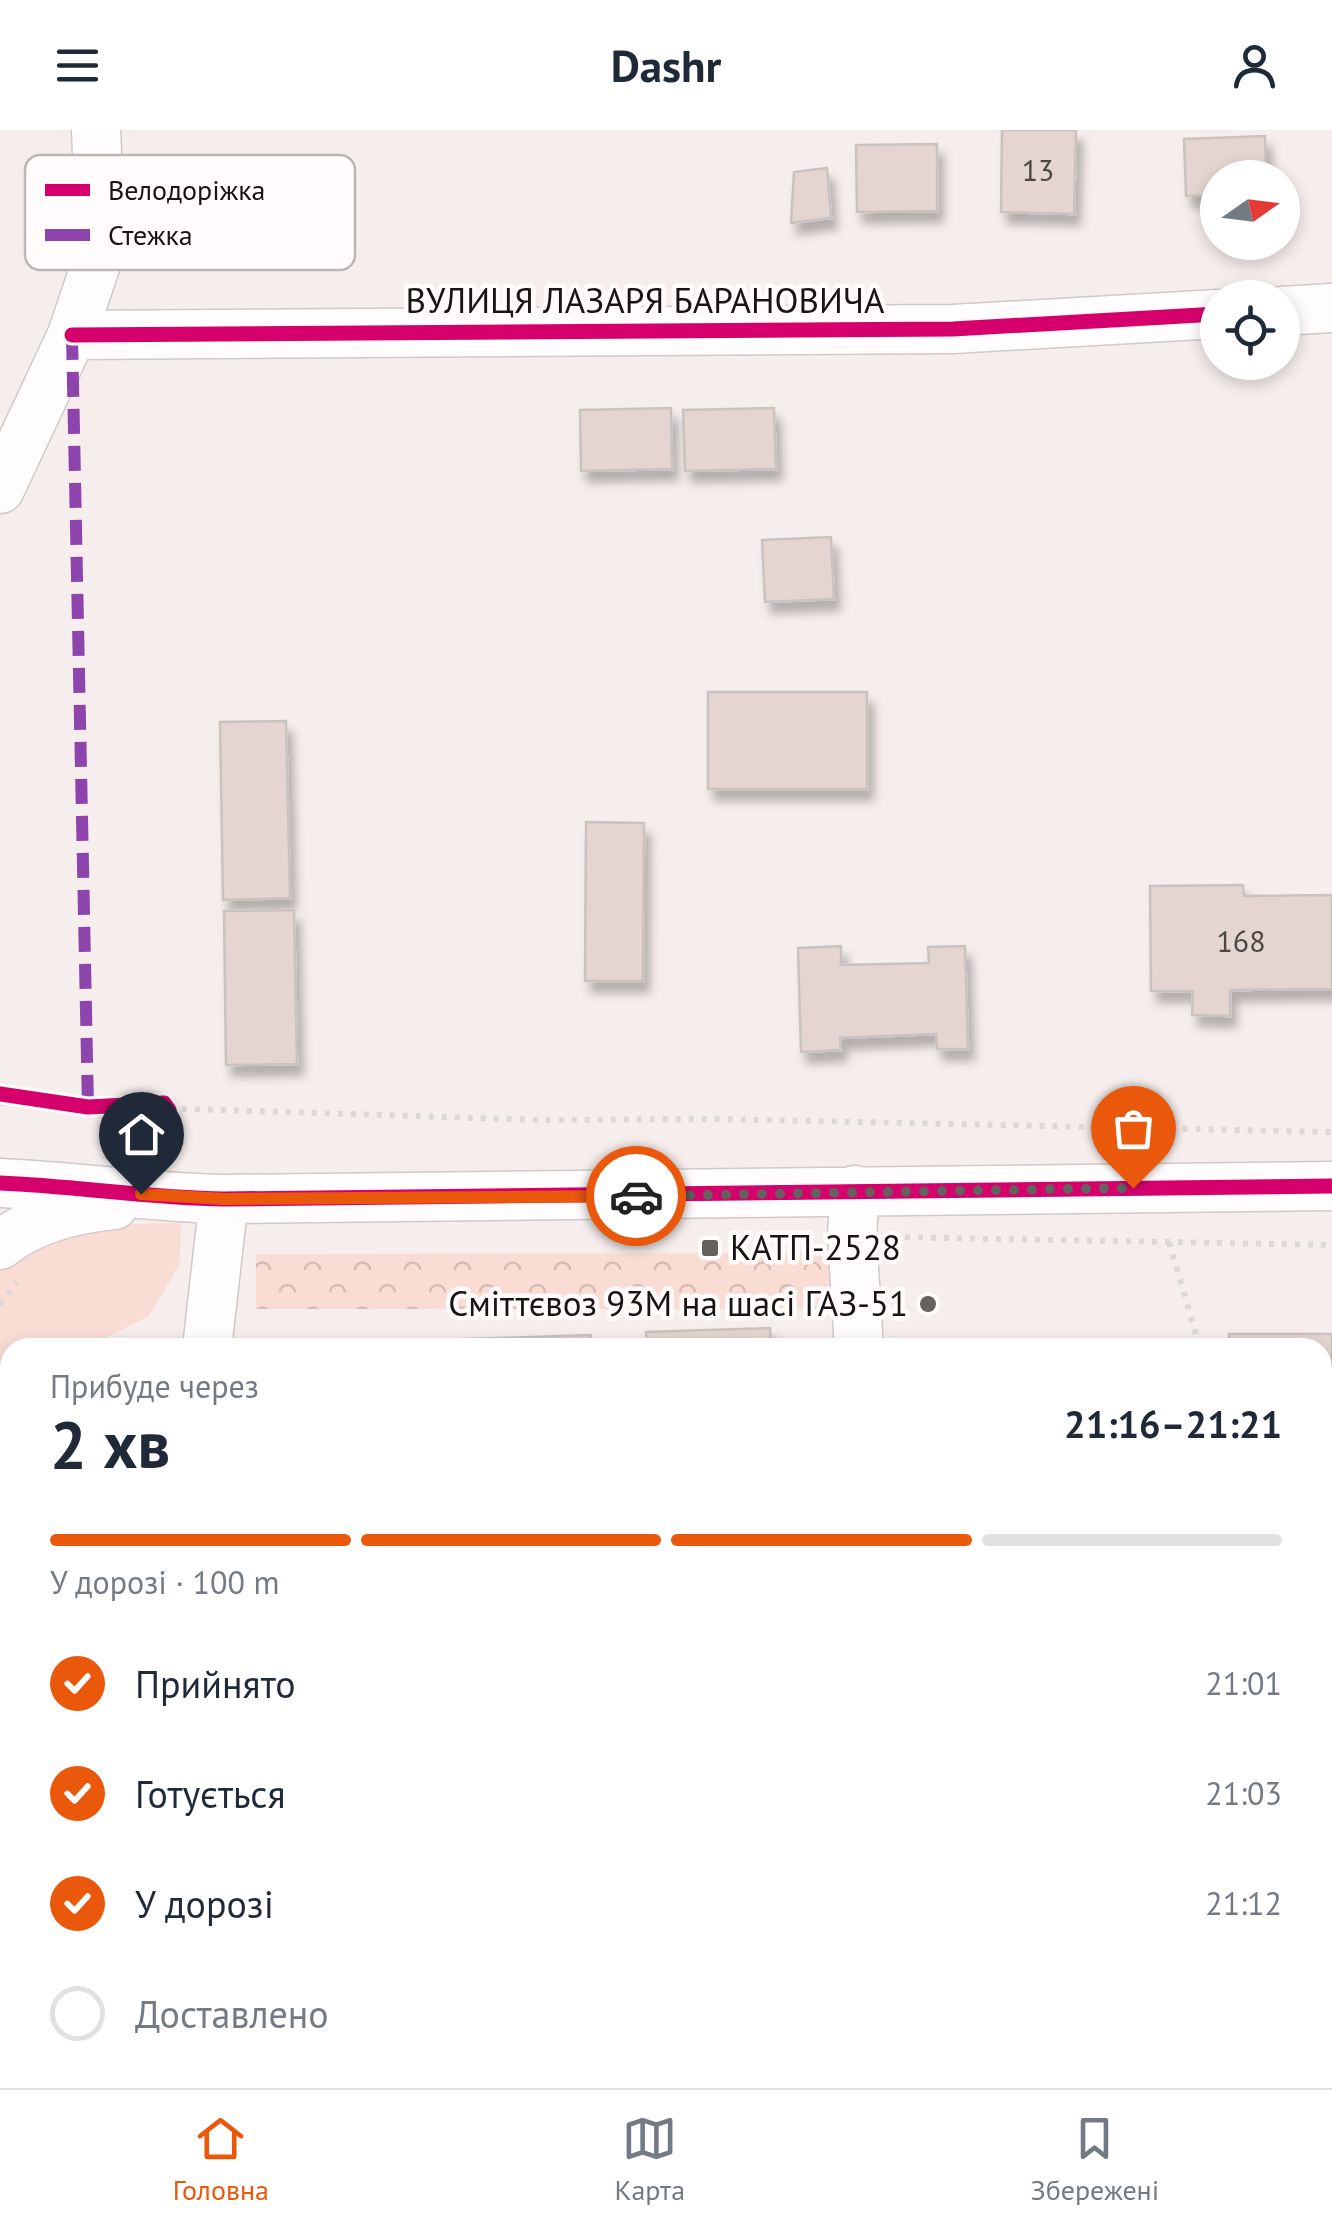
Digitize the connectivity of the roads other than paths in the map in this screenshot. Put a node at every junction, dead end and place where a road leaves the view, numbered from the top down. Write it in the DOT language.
graph roads {
  1 [pos="96,130"];
  2 [pos="97,155"];
  3 [pos="94,270"];
  4 [pos="1332,308"];
  5 [pos="1300,310"];
  6 [pos="1200,315"];
  7 [pos="72,334"];
  8 [pos="0,489"];
  9 [pos="0,1183"];
  10 [pos="1332,1186"];
  11 [pos="177,1198"];
  12 [pos="224,1199"];
  13 [pos="853,1213"];
  14 [pos="8,1266"];
  15 [pos="207,1338"];
  16 [pos="859,1338"];
  1 -- 2 [label="street"];
  3 -- 7 [label="street"];
  4 -- 5 [label="street"];
  6 -- 7 [label="street, ВУЛИЦЯ ЛАЗАРЯ БАРАНОВИЧА"];
  7 -- 8 [label="street"];
  9 -- 11 [label="street"];
  10 -- 13 [label="street"];
  11 -- 12 [label="street"];
  11 -- 14 [label="street"];
  12 -- 13 [label="street"];
  12 -- 15 [label="street"];
  13 -- 16 [label="street"];
}
